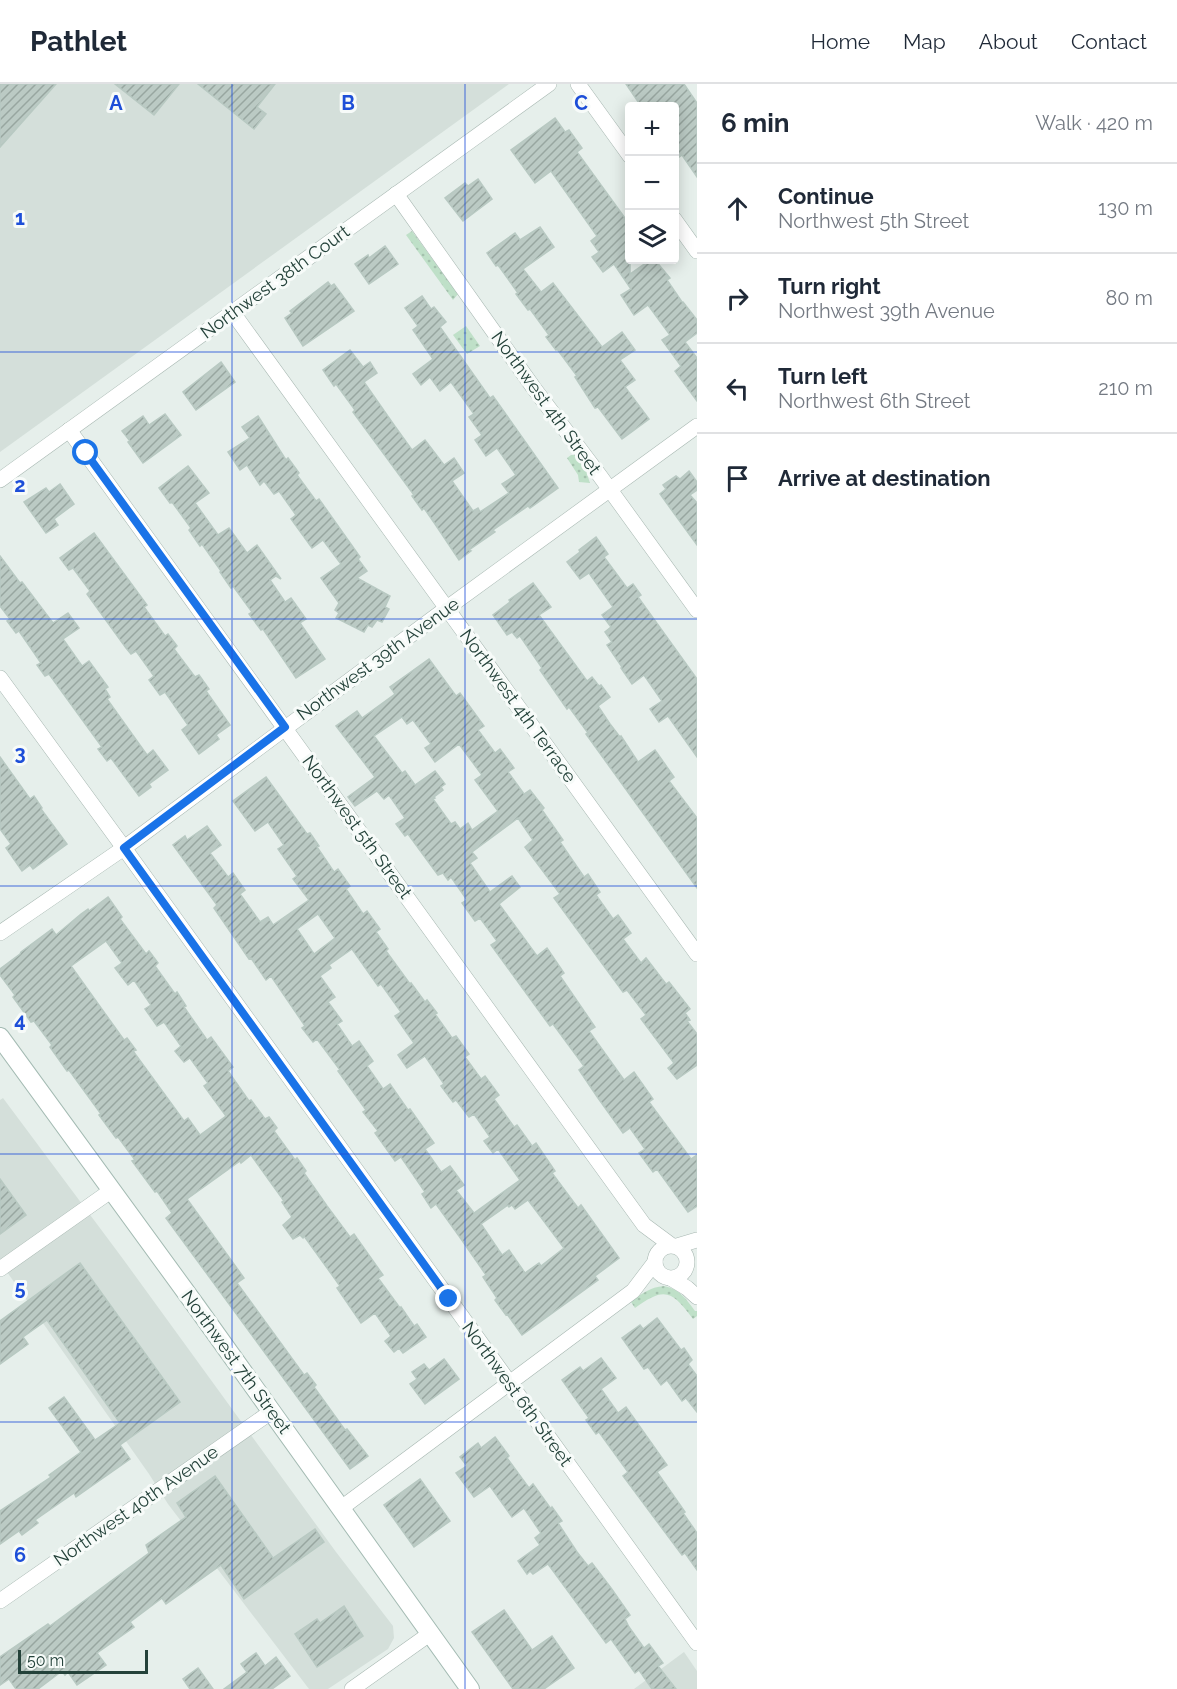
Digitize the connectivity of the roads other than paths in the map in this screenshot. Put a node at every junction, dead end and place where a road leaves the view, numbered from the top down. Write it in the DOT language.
graph roads {
  1 [pos="549,84"];
  2 [pos="578,84"];
  3 [pos="625,149"];
  4 [pos="396,195"];
  5 [pos="679,225"];
  6 [pos="697,251"];
  7 [pos="233,313"];
  8 [pos="697,426"];
  9 [pos="69,430"];
  10 [pos="0,480"];
  11 [pos="610,490"];
  12 [pos="447,608"];
  13 [pos="697,610"];
  14 [pos="0,678"];
  15 [pos="285,727"];
  16 [pos="124,848"];
  17 [pos="0,933"];
  18 [pos="697,954"];
  19 [pos="0,1037"];
  20 [pos="112,1190"];
  21 [pos="644,1225"];
  22 [pos="697,1240"];
  23 [pos="674,1246"];
  24 [pos="697,1247"];
  25 [pos="655,1260"];
  26 [pos="686,1264"];
  27 [pos="0,1269"];
  28 [pos="669,1279"];
  29 [pos="633,1291"];
  30 [pos="697,1297"];
  31 [pos="510,1383"];
  32 [pos="271,1412"];
  33 [pos="340,1509"];
  34 [pos="0,1601"];
  35 [pos="431,1633"];
  36 [pos="697,1643"];
  37 [pos="352,1689"];
  38 [pos="470,1689"];
  1 -- 4 [label="street, Northwest 38th Court"];
  2 -- 3 [label="street"];
  4 -- 7 [label="street, Northwest 38th Court"];
  4 -- 11 [label="street, Northwest 4th Street"];
  5 -- 6 [label="street"];
  7 -- 9 [label="street, Northwest 38th Court"];
  7 -- 12 [label="street, Northwest 4th Terrace"];
  8 -- 11 [label="street, Northwest 39th Avenue"];
  9 -- 10 [label="street, Northwest 38th Court"];
  9 -- 15 [label="street, Northwest 5th Street"];
  11 -- 12 [label="street, Northwest 39th Avenue"];
  11 -- 13 [label="street, Northwest 4th Street"];
  12 -- 15 [label="street, Northwest 39th Avenue"];
  12 -- 18 [label="street, Northwest 4th Terrace"];
  14 -- 16 [label="street, Northwest 6th Street"];
  15 -- 16 [label="street, Northwest 39th Avenue"];
  15 -- 21 [label="street, Northwest 5th Street"];
  16 -- 17 [label="street, Northwest 39th Avenue"];
  16 -- 31 [label="street, Northwest 6th Street"];
  19 -- 20 [label="main road, Northwest 7th Street"];
  20 -- 27 [label="street"];
  20 -- 32 [label="main road, Northwest 7th Street"];
  21 -- 23 [label="street, Northwest 5th Street"];
  21 -- 25 [label="street, Northwest 5th Street"];
  22 -- 23 [label="street"];
  23 -- 25 [label="street"];
  23 -- 26 [label="street"];
  24 -- 26 [label="street"];
  25 -- 28 [label="street"];
  25 -- 29 [label="street"];
  26 -- 28 [label="street"];
  26 -- 30 [label="street"];
  28 -- 29 [label="street"];
  28 -- 30 [label="street"];
  29 -- 31 [label="street"];
  31 -- 33 [label="street"];
  31 -- 36 [label="street, Northwest 6th Street"];
  32 -- 33 [label="main road, Northwest 7th Street"];
  32 -- 34 [label="street, Northwest 40th Avenue"];
  33 -- 35 [label="main road, Northwest 7th Street"];
  35 -- 37 [label="street"];
  35 -- 38 [label="main road, Northwest 7th Street"];
}
